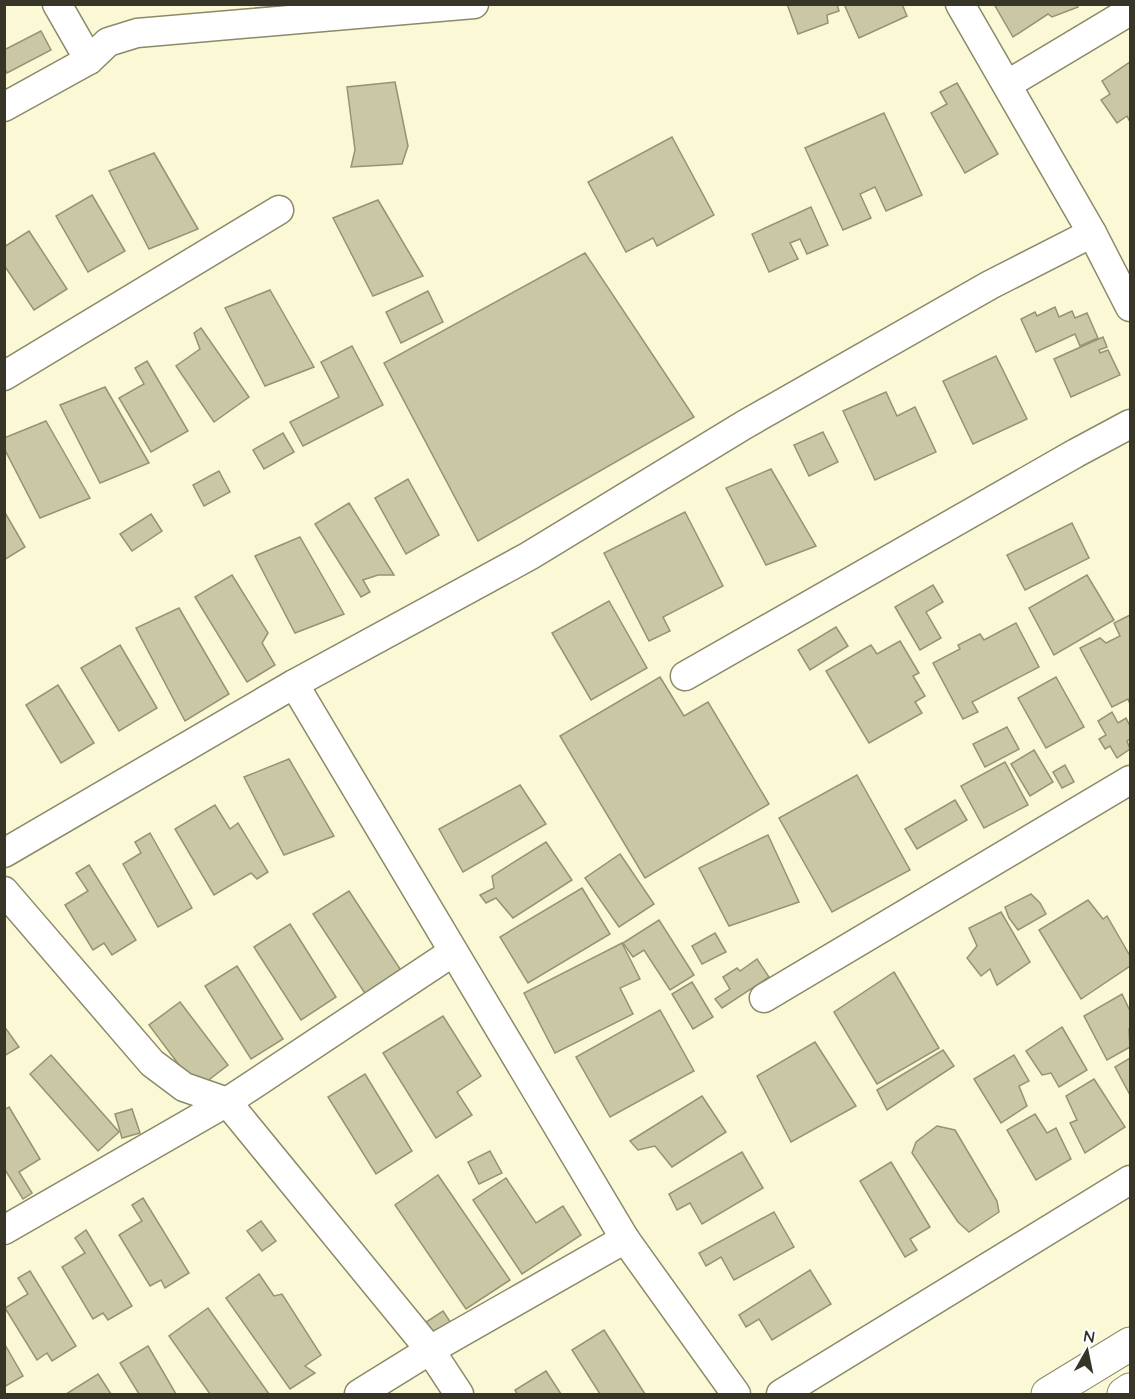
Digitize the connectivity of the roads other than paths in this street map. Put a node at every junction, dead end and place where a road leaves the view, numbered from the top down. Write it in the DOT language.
graph roads {
  1 [pos="57,4"];
  2 [pos="474,4"];
  3 [pos="960,4"];
  4 [pos="1131,11"];
  5 [pos="89,60"];
  6 [pos="1008,84"];
  7 [pos="4,107"];
  8 [pos="279,210"];
  9 [pos="1092,233"];
  10 [pos="1131,307"];
  11 [pos="4,376"];
  12 [pos="1131,424"];
  13 [pos="685,676"];
  14 [pos="294,684"];
  15 [pos="1131,780"];
  16 [pos="4,853"];
  17 [pos="4,891"];
  18 [pos="453,952"];
  19 [pos="765,998"];
  20 [pos="227,1102"];
  21 [pos="1131,1180"];
  22 [pos="4,1230"];
  23 [pos="625,1239"];
  24 [pos="1131,1344"];
  25 [pos="430,1350"];
  26 [pos="1131,1390"];
  27 [pos="359,1395"];
  28 [pos="459,1395"];
  29 [pos="736,1395"];
  30 [pos="781,1395"];
  31 [pos="1048,1395"];
  32 [pos="1124,1395"];
  1 -- 5 [label="street"];
  2 -- 5 [label="street"];
  3 -- 6 [label="street"];
  4 -- 6 [label="street"];
  5 -- 7 [label="street"];
  6 -- 9 [label="street"];
  8 -- 11 [label="street"];
  9 -- 10 [label="street"];
  9 -- 14 [label="street"];
  12 -- 13 [label="street"];
  14 -- 16 [label="street"];
  14 -- 18 [label="street"];
  15 -- 19 [label="street"];
  17 -- 20 [label="street"];
  18 -- 20 [label="street"];
  18 -- 23 [label="street"];
  20 -- 22 [label="street"];
  20 -- 25 [label="street"];
  21 -- 30 [label="street"];
  23 -- 25 [label="street"];
  23 -- 29 [label="street"];
  24 -- 31 [label="main road"];
  25 -- 27 [label="street"];
  25 -- 28 [label="street"];
  26 -- 32 [label="main road"];
}
